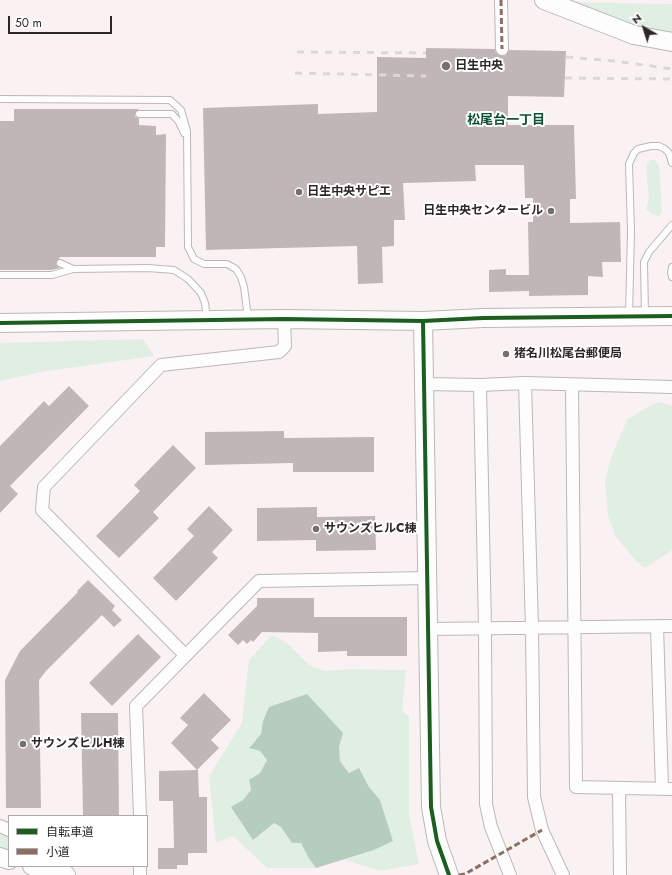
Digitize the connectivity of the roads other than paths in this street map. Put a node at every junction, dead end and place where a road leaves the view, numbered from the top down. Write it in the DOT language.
graph roads {
  1 [pos="501,0"];
  2 [pos="544,0"];
  3 [pos="672,42"];
  4 [pos="502,49"];
  5 [pos="0,98"];
  6 [pos="139,114"];
  7 [pos="187,138"];
  8 [pos="672,163"];
  9 [pos="672,225"];
  10 [pos="60,262"];
  11 [pos="672,267"];
  12 [pos="73,269"];
  13 [pos="0,275"];
  14 [pos="672,277"];
  15 [pos="672,316"];
  16 [pos="637,317"];
  17 [pos="207,320"];
  18 [pos="248,320"];
  19 [pos="284,320"];
  20 [pos="423,320"];
  21 [pos="0,322"];
  22 [pos="525,383"];
  23 [pos="425,384"];
  24 [pos="480,385"];
  25 [pos="572,385"];
  26 [pos="672,387"];
  27 [pos="428,578"];
  28 [pos="657,626"];
  29 [pos="672,626"];
  30 [pos="574,627"];
  31 [pos="485,628"];
  32 [pos="532,628"];
  33 [pos="428,629"];
  34 [pos="185,655"];
  35 [pos="619,788"];
  36 [pos="667,789"];
  37 [pos="140,815"];
  38 [pos="36,867"];
  39 [pos="66,875"];
  40 [pos="449,875"];
  41 [pos="510,875"];
  42 [pos="564,875"];
  43 [pos="620,875"];
  1 -- 4 [label="street"];
  2 -- 3 [label="street"];
  5 -- 7 [label="lane"];
  6 -- 7 [label="lane"];
  7 -- 18 [label="lane"];
  8 -- 16 [label="lane"];
  9 -- 16 [label="lane"];
  10 -- 12 [label="lane"];
  11 -- 14 [label="lane"];
  12 -- 13 [label="lane"];
  12 -- 17 [label="lane"];
  15 -- 16 [label="street"];
  16 -- 20 [label="street"];
  17 -- 18 [label="street"];
  17 -- 21 [label="street"];
  18 -- 19 [label="street"];
  19 -- 20 [label="street"];
  19 -- 34 [label="street"];
  20 -- 23 [label="street"];
  22 -- 24 [label="street"];
  22 -- 25 [label="street"];
  22 -- 32 [label="street"];
  23 -- 24 [label="street"];
  23 -- 27 [label="street"];
  24 -- 31 [label="street"];
  25 -- 26 [label="street"];
  25 -- 30 [label="street"];
  27 -- 33 [label="street"];
  27 -- 34 [label="street"];
  28 -- 29 [label="street"];
  28 -- 30 [label="street"];
  28 -- 36 [label="street"];
  30 -- 32 [label="street"];
  30 -- 35 [label="street"];
  31 -- 32 [label="street"];
  31 -- 33 [label="street"];
  31 -- 41 [label="street"];
  32 -- 42 [label="street"];
  33 -- 40 [label="street"];
  34 -- 37 [label="street"];
  35 -- 36 [label="street"];
  35 -- 43 [label="street"];
  38 -- 39 [label="street"];
}
